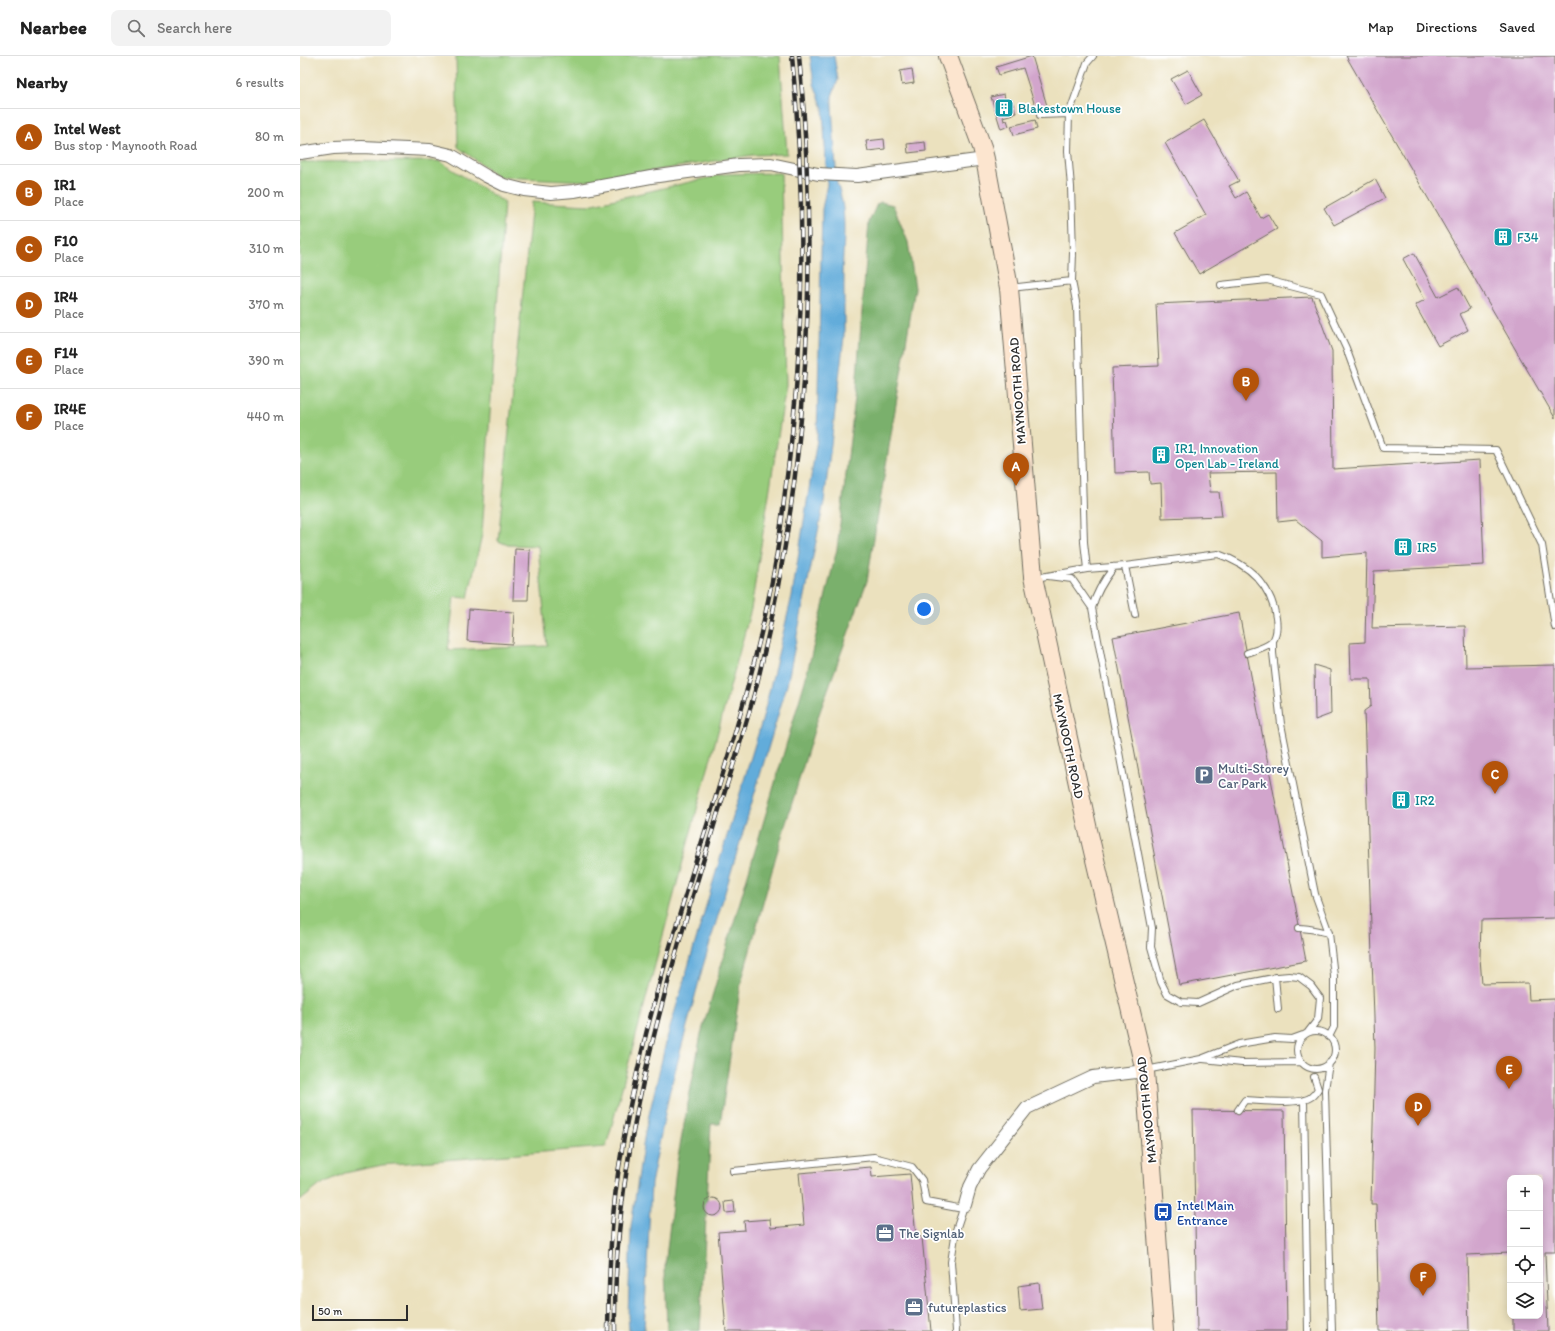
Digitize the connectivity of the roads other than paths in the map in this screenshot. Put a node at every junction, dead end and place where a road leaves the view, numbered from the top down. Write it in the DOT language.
graph roads {
  1 [pos="948,56"];
  2 [pos="1093,56"];
  3 [pos="1069,114"];
  4 [pos="1040,115"];
  5 [pos="300,153"];
  6 [pos="985,159"];
  7 [pos="1072,281"];
  8 [pos="1221,285"];
  9 [pos="1009,288"];
  10 [pos="1125,566"];
  11 [pos="1114,567"];
  12 [pos="1087,569"];
  13 [pos="1048,576"];
  14 [pos="1041,577"];
  15 [pos="1092,608"];
  16 [pos="1135,615"];
  17 [pos="1555,627"];
  18 [pos="1273,641"];
  19 [pos="1247,653"];
  20 [pos="1299,928"];
  21 [pos="1329,933"];
  22 [pos="1275,977"];
  23 [pos="1278,1009"];
  24 [pos="1306,1034"];
  25 [pos="1329,1037"];
  26 [pos="1201,1059"];
  27 [pos="1329,1063"];
  28 [pos="1304,1064"];
  29 [pos="1145,1071"];
  30 [pos="1314,1077"];
  31 [pos="1324,1090"];
  32 [pos="1304,1100"];
  33 [pos="1238,1110"];
  34 [pos="733,1172"];
  35 [pos="964,1207"];
  36 [pos="956,1331"];
  37 [pos="1164,1331"];
  38 [pos="1308,1331"];
  39 [pos="1332,1331"];
  1 -- 6 [label="main road, MAYNOOTH ROAD"];
  2 -- 3 [label="lane"];
  3 -- 4 [label="lane"];
  3 -- 7 [label="lane"];
  5 -- 6 [label="street"];
  6 -- 9 [label="main road, MAYNOOTH ROAD"];
  7 -- 9 [label="lane"];
  7 -- 12 [label="lane"];
  8 -- 17 [label="lane"];
  9 -- 29 [label="main road, MAYNOOTH ROAD"];
  10 -- 11 [label="lane"];
  10 -- 16 [label="lane"];
  10 -- 18 [label="lane"];
  11 -- 12 [label="lane"];
  11 -- 15 [label="lane"];
  12 -- 13 [label="lane"];
  13 -- 14 [label="lane"];
  13 -- 15 [label="lane"];
  15 -- 22 [label="lane"];
  18 -- 19 [label="lane"];
  18 -- 21 [label="lane"];
  20 -- 21 [label="lane"];
  21 -- 25 [label="lane"];
  22 -- 23 [label="lane"];
  22 -- 24 [label="lane"];
  24 -- 25 [label="lane"];
  24 -- 26 [label="lane"];
  24 -- 28 [label="lane"];
  25 -- 27 [label="lane"];
  26 -- 28 [label="lane"];
  26 -- 29 [label="lane"];
  27 -- 28 [label="lane"];
  27 -- 31 [label="lane"];
  28 -- 30 [label="lane"];
  29 -- 35 [label="street"];
  29 -- 37 [label="main road, MAYNOOTH ROAD"];
  30 -- 31 [label="lane"];
  30 -- 32 [label="lane"];
  31 -- 39 [label="lane"];
  32 -- 33 [label="lane"];
  32 -- 38 [label="lane"];
  34 -- 35 [label="lane"];
  35 -- 36 [label="lane"];
}
